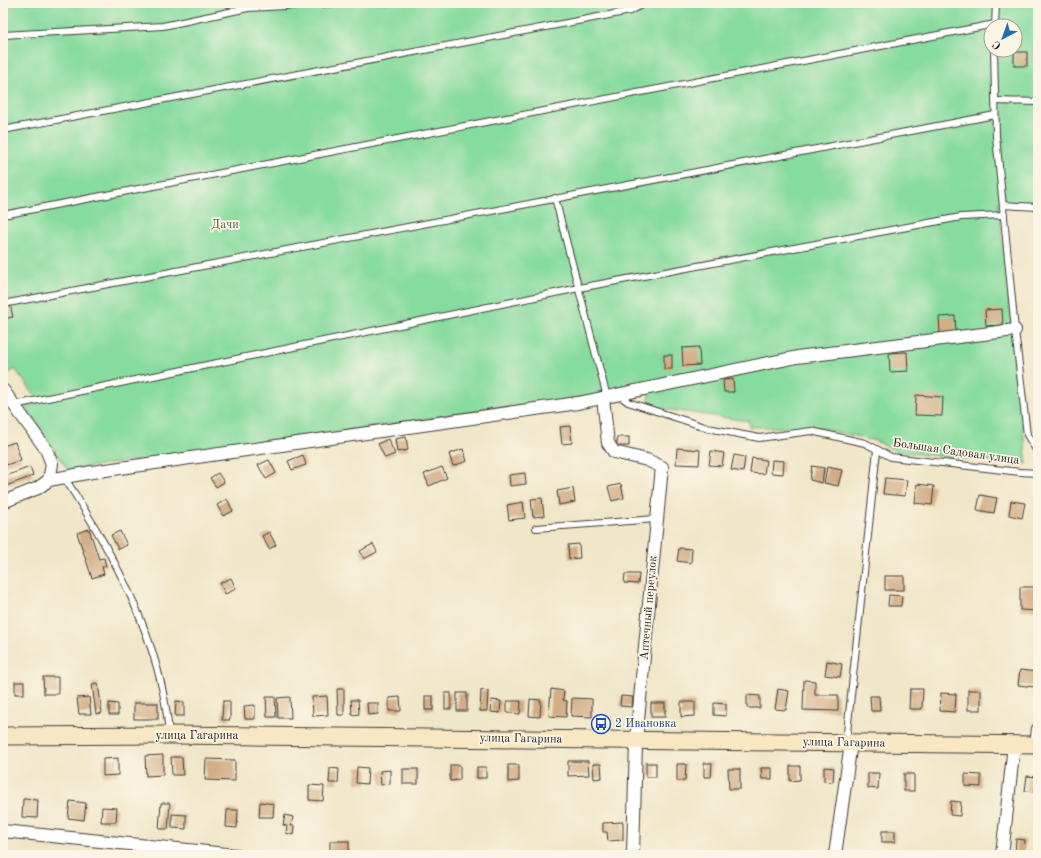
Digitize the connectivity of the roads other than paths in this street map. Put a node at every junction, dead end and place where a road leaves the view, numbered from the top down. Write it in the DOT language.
graph roads {
  1 [pos="336,3"];
  2 [pos="645,3"];
  3 [pos="996,3"];
  4 [pos="995,18"];
  5 [pos="983,27"];
  6 [pos="3,35"];
  7 [pos="994,58"];
  8 [pos="995,101"];
  9 [pos="1038,102"];
  10 [pos="995,115"];
  11 [pos="3,130"];
  12 [pos="555,198"];
  13 [pos="1004,206"];
  14 [pos="1038,207"];
  15 [pos="3,215"];
  16 [pos="1004,215"];
  17 [pos="579,288"];
  18 [pos="3,304"];
  19 [pos="1016,330"];
  20 [pos="3,390"];
  21 [pos="609,396"];
  22 [pos="14,405"];
  23 [pos="877,450"];
  24 [pos="1038,453"];
  25 [pos="1038,473"];
  26 [pos="64,477"];
  27 [pos="49,480"];
  28 [pos="3,502"];
  29 [pos="656,519"];
  30 [pos="536,528"];
  31 [pos="169,735"];
  32 [pos="3,736"];
  33 [pos="1037,740"];
  34 [pos="636,741"];
  35 [pos="848,743"];
  36 [pos="1014,745"];
  37 [pos="3,831"];
  38 [pos="236,855"];
  39 [pos="633,855"];
  40 [pos="835,855"];
  41 [pos="1002,855"];
  1 -- 6 [label="lane"];
  2 -- 11 [label="lane"];
  3 -- 4 [label="lane"];
  5 -- 15 [label="lane"];
  7 -- 8 [label="lane"];
  8 -- 9 [label="lane"];
  8 -- 10 [label="lane"];
  10 -- 12 [label="lane"];
  10 -- 13 [label="lane"];
  12 -- 17 [label="lane"];
  12 -- 18 [label="lane"];
  13 -- 14 [label="lane"];
  13 -- 16 [label="lane"];
  16 -- 17 [label="lane"];
  16 -- 19 [label="lane"];
  17 -- 21 [label="lane"];
  17 -- 22 [label="lane"];
  19 -- 21 [label="street"];
  19 -- 24 [label="lane"];
  20 -- 22 [label="street"];
  21 -- 23 [label="lane, Большая Садовая улица"];
  21 -- 26 [label="street"];
  21 -- 29 [label="street, Аптечный переулок"];
  22 -- 27 [label="street"];
  23 -- 25 [label="lane, Большая Садовая улица"];
  23 -- 35 [label="lane"];
  26 -- 27 [label="street"];
  26 -- 31 [label="lane"];
  27 -- 28 [label="street"];
  29 -- 30 [label="lane"];
  29 -- 34 [label="street, Аптечный переулок"];
  31 -- 32 [label="street, улица Гагарина"];
  31 -- 34 [label="street, улица Гагарина"];
  33 -- 36 [label="street, улица Гагарина"];
  34 -- 35 [label="street, улица Гагарина"];
  34 -- 39 [label="street, Аптечный переулок"];
  35 -- 36 [label="street, улица Гагарина"];
  35 -- 40 [label="street"];
  36 -- 41 [label="street"];
  37 -- 38 [label="street"];
}
